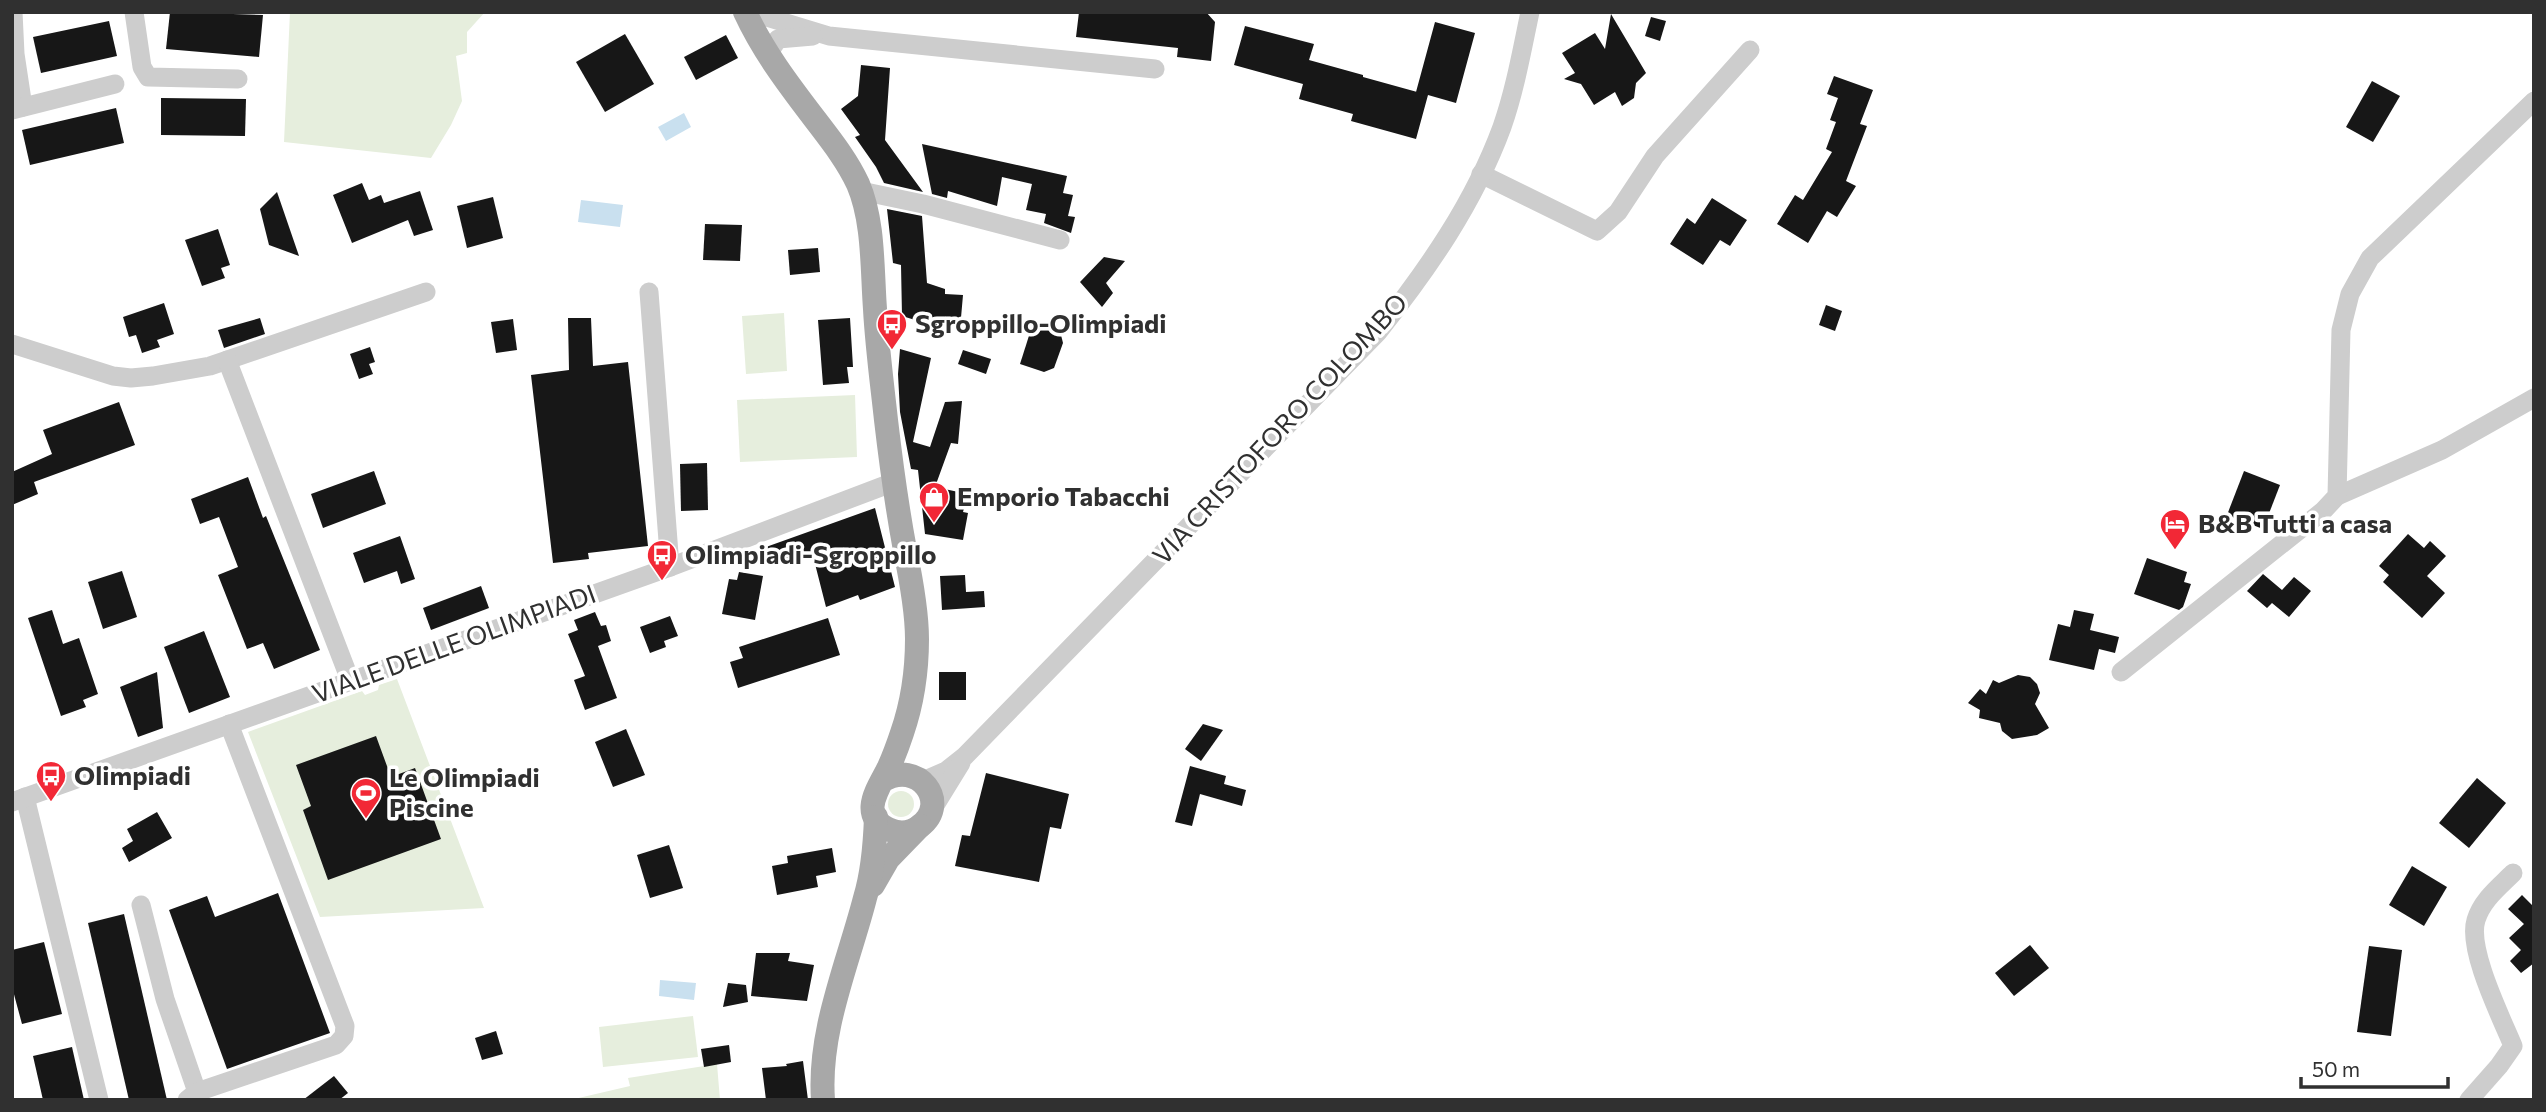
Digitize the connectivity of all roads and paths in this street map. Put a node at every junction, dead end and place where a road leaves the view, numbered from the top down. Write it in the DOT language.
graph roads {
  1 [pos="13,12"];
  2 [pos="134,12"];
  3 [pos="747,12"];
  4 [pos="1530,12"];
  5 [pos="829,36"];
  6 [pos="1750,50"];
  7 [pos="767,55"];
  8 [pos="1155,69"];
  9 [pos="239,79"];
  10 [pos="115,85"];
  11 [pos="2534,100"];
  12 [pos="17,109"];
  13 [pos="1481,174"];
  14 [pos="861,191"];
  15 [pos="1060,240"];
  16 [pos="426,292"];
  17 [pos="649,292"];
  18 [pos="12,344"];
  19 [pos="227,360"];
  20 [pos="2534,398"];
  21 [pos="894,482"];
  22 [pos="2337,496"];
  23 [pos="670,567"];
  24 [pos="2121,672"];
  25 [pos="350,680"];
  26 [pos="909,715"];
  27 [pos="229,724"];
  28 [pos="965,756"];
  29 [pos="921,780"];
  30 [pos="882,781"];
  31 [pos="19,799"];
  32 [pos="876,817"];
  33 [pos="924,822"];
  34 [pos="2513,873"];
  35 [pos="866,897"];
  36 [pos="141,905"];
  37 [pos="192,1096"];
  38 [pos="99,1100"];
  39 [pos="823,1100"];
  40 [pos="2469,1100"];
  1 -- 12 [label="street"];
  2 -- 9 [label="street"];
  3 -- 5 [label="street"];
  3 -- 7 [label="main road"];
  4 -- 13 [label="street, VIA CRISTOFORO COLOMBO"];
  5 -- 7 [label="street"];
  5 -- 8 [label="street"];
  6 -- 13 [label="street"];
  7 -- 14 [label="main road"];
  10 -- 12 [label="street"];
  11 -- 22 [label="street"];
  13 -- 28 [label="street, VIA CRISTOFORO COLOMBO"];
  14 -- 15 [label="street"];
  14 -- 21 [label="main road"];
  16 -- 19 [label="street"];
  17 -- 23 [label="street"];
  18 -- 19 [label="street"];
  19 -- 25 [label="street"];
  20 -- 22 [label="street"];
  21 -- 23 [label="street, VIALE DELLE OLIMPIADI"];
  21 -- 26 [label="main road"];
  22 -- 24 [label="street"];
  23 -- 25 [label="street, VIALE DELLE OLIMPIADI"];
  25 -- 27 [label="street, VIALE DELLE OLIMPIADI"];
  26 -- 29 [label="main road"];
  26 -- 30 [label="main road"];
  27 -- 31 [label="street, VIALE DELLE OLIMPIADI"];
  27 -- 37 [label="street"];
  28 -- 29 [label="street"];
  28 -- 33 [label="street"];
  29 -- 30 [label="main road"];
  29 -- 33 [label="main road"];
  30 -- 32 [label="main road"];
  31 -- 38 [label="street"];
  32 -- 33 [label="main road"];
  32 -- 35 [label="main road"];
  33 -- 35 [label="main road"];
  34 -- 40 [label="street"];
  35 -- 39 [label="main road"];
  36 -- 37 [label="street"];
}
